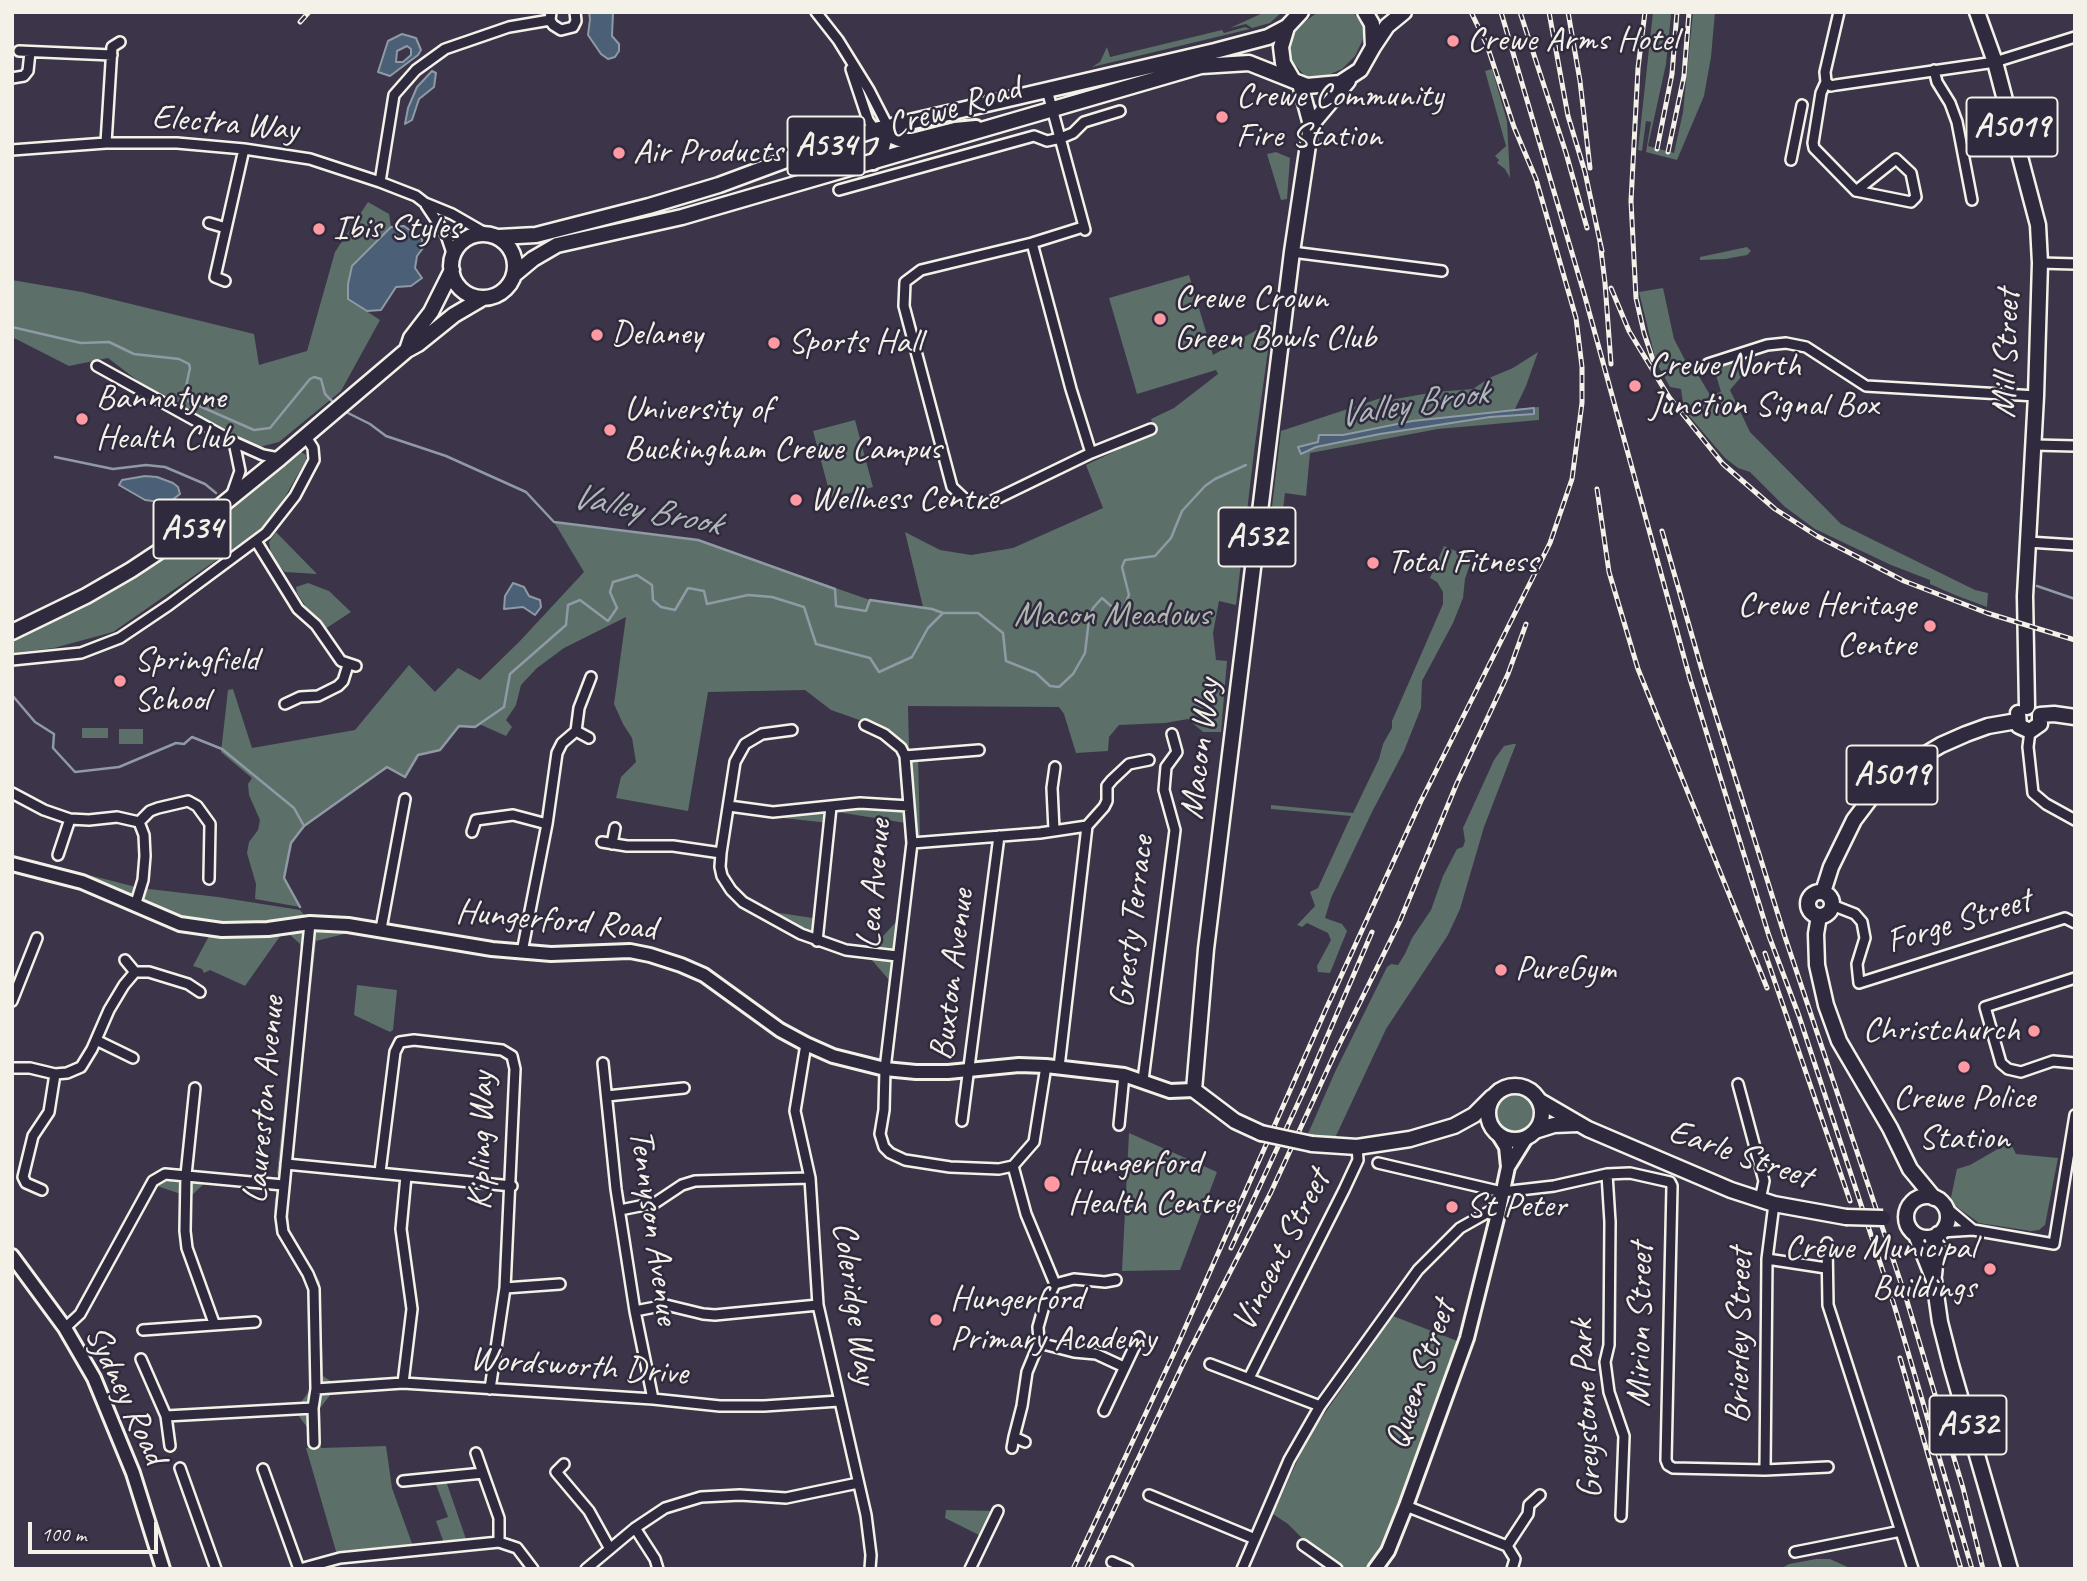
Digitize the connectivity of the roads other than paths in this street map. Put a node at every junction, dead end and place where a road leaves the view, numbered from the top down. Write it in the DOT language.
graph roads {
  1 [pos="575,12"];
  2 [pos="816,12"];
  3 [pos="1365,12"];
  4 [pos="1404,12"];
  5 [pos="1839,12"];
  6 [pos="1977,12"];
  7 [pos="551,16"];
  8 [pos="1295,17"];
  9 [pos="2075,37"];
  10 [pos="120,42"];
  11 [pos="1373,47"];
  12 [pos="19,51"];
  13 [pos="30,52"];
  14 [pos="846,54"];
  15 [pos="112,55"];
  16 [pos="1995,62"];
  17 [pos="1934,70"];
  18 [pos="12,78"];
  19 [pos="1351,78"];
  20 [pos="1826,82"];
  21 [pos="1297,83"];
  22 [pos="1046,90"];
  23 [pos="1802,105"];
  24 [pos="1053,109"];
  25 [pos="1120,111"];
  26 [pos="1004,124"];
  27 [pos="1311,125"];
  28 [pos="1798,128"];
  29 [pos="883,131"];
  30 [pos="1814,132"];
  31 [pos="1061,138"];
  32 [pos="106,143"];
  33 [pos="244,149"];
  34 [pos="12,150"];
  35 [pos="1791,160"];
  36 [pos="873,163"];
  37 [pos="380,182"];
  38 [pos="839,190"];
  39 [pos="1856,191"];
  40 [pos="1972,200"];
  41 [pos="425,203"];
  42 [pos="209,223"];
  43 [pos="226,228"];
  44 [pos="492,235"];
  45 [pos="1032,243"];
  46 [pos="1292,252"];
  47 [pos="452,263"];
  48 [pos="2040,263"];
  49 [pos="2075,264"];
  50 [pos="1443,271"];
  51 [pos="515,275"];
  52 [pos="225,282"];
  53 [pos="483,298"];
  54 [pos="407,350"];
  55 [pos="1708,364"];
  56 [pos="97,366"];
  57 [pos="2036,396"];
  58 [pos="1152,429"];
  59 [pos="306,437"];
  60 [pos="234,442"];
  61 [pos="2034,445"];
  62 [pos="2075,446"];
  63 [pos="1091,453"];
  64 [pos="280,458"];
  65 [pos="229,500"];
  66 [pos="256,541"];
  67 [pos="2028,542"];
  68 [pos="2075,545"];
  69 [pos="12,632"];
  70 [pos="12,660"];
  71 [pos="591,677"];
  72 [pos="282,705"];
  73 [pos="2034,711"];
  74 [pos="2075,717"];
  75 [pos="2017,721"];
  76 [pos="865,725"];
  77 [pos="787,728"];
  78 [pos="576,731"];
  79 [pos="2030,731"];
  80 [pos="1172,734"];
  81 [pos="589,738"];
  82 [pos="979,750"];
  83 [pos="905,755"];
  84 [pos="1149,760"];
  85 [pos="1059,772"];
  86 [pos="12,793"];
  87 [pos="405,799"];
  88 [pos="729,806"];
  89 [pos="909,806"];
  90 [pos="831,807"];
  91 [pos="2073,815"];
  92 [pos="70,819"];
  93 [pos="139,821"];
  94 [pos="547,824"];
  95 [pos="1087,826"];
  96 [pos="615,828"];
  97 [pos="1054,830"];
  98 [pos="472,832"];
  99 [pos="999,836"];
  100 [pos="602,842"];
  101 [pos="912,843"];
  102 [pos="612,844"];
  103 [pos="721,853"];
  104 [pos="58,855"];
  105 [pos="12,864"];
  106 [pos="209,879"];
  107 [pos="1823,892"];
  108 [pos="1832,905"];
  109 [pos="135,906"];
  110 [pos="1819,916"];
  111 [pos="310,923"];
  112 [pos="2075,923"];
  113 [pos="381,929"];
  114 [pos="37,938"];
  115 [pos="817,941"];
  116 [pos="522,952"];
  117 [pos="898,956"];
  118 [pos="125,960"];
  119 [pos="135,972"];
  120 [pos="2075,978"];
  121 [pos="201,992"];
  122 [pos="12,1001"];
  123 [pos="96,1040"];
  124 [pos="806,1044"];
  125 [pos="133,1058"];
  126 [pos="603,1063"];
  127 [pos="2075,1063"];
  128 [pos="1053,1067"];
  129 [pos="12,1068"];
  130 [pos="885,1069"];
  131 [pos="970,1070"];
  132 [pos="55,1074"];
  133 [pos="1124,1075"];
  134 [pos="1143,1080"];
  135 [pos="1738,1084"];
  136 [pos="195,1088"];
  137 [pos="684,1088"];
  138 [pos="1194,1090"];
  139 [pos="607,1096"];
  140 [pos="1492,1097"];
  141 [pos="1540,1101"];
  142 [pos="2075,1115"];
  143 [pos="962,1121"];
  144 [pos="1578,1124"];
  145 [pos="1119,1125"];
  146 [pos="1454,1126"];
  147 [pos="1496,1132"];
  148 [pos="1531,1135"];
  149 [pos="1357,1147"];
  150 [pos="1378,1163"];
  151 [pos="286,1164"];
  152 [pos="1013,1166"];
  153 [pos="1508,1167"];
  154 [pos="1910,1169"];
  155 [pos="380,1172"];
  156 [pos="1608,1174"];
  157 [pos="186,1175"];
  158 [pos="406,1176"];
  159 [pos="810,1178"];
  160 [pos="283,1185"];
  161 [pos="512,1186"];
  162 [pos="1672,1186"];
  163 [pos="42,1190"];
  164 [pos="1502,1192"];
  165 [pos="1938,1201"];
  166 [pos="1767,1202"];
  167 [pos="1499,1206"];
  168 [pos="1908,1208"];
  169 [pos="620,1210"];
  170 [pos="1886,1218"];
  171 [pos="1973,1230"];
  172 [pos="1913,1233"];
  173 [pos="1940,1233"];
  174 [pos="1828,1243"];
  175 [pos="12,1256"];
  176 [pos="1767,1259"];
  177 [pos="1826,1268"];
  178 [pos="1116,1280"];
  179 [pos="1934,1280"];
  180 [pos="560,1284"];
  181 [pos="1055,1284"];
  182 [pos="505,1288"];
  183 [pos="818,1304"];
  184 [pos="635,1311"];
  185 [pos="255,1322"];
  186 [pos="214,1323"];
  187 [pos="65,1328"];
  188 [pos="143,1330"];
  189 [pos="1139,1337"];
  190 [pos="1040,1343"];
  191 [pos="141,1359"];
  192 [pos="1210,1364"];
  193 [pos="1124,1367"];
  194 [pos="1249,1378"];
  195 [pos="403,1383"];
  196 [pos="316,1389"];
  197 [pos="490,1389"];
  198 [pos="653,1399"];
  199 [pos="839,1401"];
  200 [pos="1320,1406"];
  201 [pos="313,1408"];
  202 [pos="1104,1411"];
  203 [pos="166,1416"];
  204 [pos="1014,1437"];
  205 [pos="1025,1442"];
  206 [pos="314,1443"];
  207 [pos="170,1446"];
  208 [pos="1012,1448"];
  209 [pos="477,1453"];
  210 [pos="564,1464"];
  211 [pos="1828,1467"];
  212 [pos="180,1468"];
  213 [pos="264,1469"];
  214 [pos="1765,1470"];
  215 [pos="483,1474"];
  216 [pos="403,1481"];
  217 [pos="858,1483"];
  218 [pos="1149,1495"];
  219 [pos="1540,1495"];
  220 [pos="1406,1506"];
  221 [pos="998,1511"];
  222 [pos="1621,1516"];
  223 [pos="635,1528"];
  224 [pos="1901,1531"];
  225 [pos="1255,1539"];
  226 [pos="499,1542"];
  227 [pos="1303,1545"];
  228 [pos="1507,1546"];
  229 [pos="610,1549"];
  230 [pos="1795,1552"];
  231 [pos="1112,1562"];
  232 [pos="163,1569"];
  233 [pos="216,1569"];
  234 [pos="300,1569"];
  235 [pos="533,1569"];
  236 [pos="586,1569"];
  237 [pos="658,1569"];
  238 [pos="870,1569"];
  239 [pos="970,1569"];
  240 [pos="1128,1569"];
  241 [pos="1242,1569"];
  242 [pos="1337,1569"];
  243 [pos="1375,1569"];
  244 [pos="1512,1569"];
  245 [pos="1913,1569"];
  246 [pos="2010,1569"];
  1 -- 7 [label="street"];
  2 -- 14 [label="street"];
  3 -- 11 [label="main road"];
  4 -- 11 [label="main road"];
  5 -- 20 [label="street"];
  6 -- 16 [label="main road, Mill Street / A5019"];
  7 -- 37 [label="street"];
  8 -- 21 [label="main road, A534"];
  8 -- 22 [label="main road, Crewe Road / A534"];
  9 -- 16 [label="street"];
  10 -- 15 [label="street"];
  11 -- 19 [label="main road"];
  12 -- 13 [label="street"];
  13 -- 15 [label="street"];
  13 -- 18 [label="street"];
  14 -- 29 [label="street"];
  14 -- 29 [label="street"];
  15 -- 32 [label="street"];
  16 -- 17 [label="street"];
  16 -- 48 [label="main road, Mill Street / A5019"];
  17 -- 20 [label="street"];
  17 -- 40 [label="street"];
  19 -- 21 [label="main road, A534"];
  19 -- 27 [label="main road"];
  20 -- 30 [label="street"];
  21 -- 24 [label="main road, Crewe Road / A534"];
  21 -- 27 [label="main road, Macon Way / A532"];
  22 -- 24 [label="street"];
  22 -- 29 [label="main road, Crewe Road / A534"];
  23 -- 28 [label="street"];
  24 -- 26 [label="main road, Crewe Road / A534"];
  24 -- 31 [label="street"];
  25 -- 31 [label="street, Crewe Road"];
  26 -- 29 [label="street"];
  26 -- 36 [label="main road, Crewe Road / A534"];
  27 -- 46 [label="main road, Macon Way / A532"];
  28 -- 30 [label="street"];
  28 -- 35 [label="street"];
  29 -- 36 [label="street"];
  29 -- 44 [label="main road, Crewe Road / A534"];
  30 -- 39 [label="street"];
  31 -- 38 [label="street, Crewe Road"];
  31 -- 45 [label="street"];
  32 -- 33 [label="street, Electra Way"];
  32 -- 34 [label="street, Electra Way"];
  33 -- 37 [label="street, Electra Way"];
  33 -- 43 [label="street"];
  36 -- 51 [label="main road, Crewe Road / A534"];
  37 -- 41 [label="street, Electra Way"];
  39 -- 39 [label="street"];
  41 -- 44 [label="street, Electra Way"];
  41 -- 47 [label="street"];
  42 -- 43 [label="street"];
  43 -- 52 [label="street"];
  44 -- 47 [label="main road, A534"];
  44 -- 51 [label="main road"];
  45 -- 63 [label="street"];
  45 -- 63 [label="street"];
  46 -- 50 [label="street"];
  46 -- 138 [label="main road, Macon Way / A532"];
  47 -- 53 [label="main road"];
  47 -- 54 [label="main road, A534"];
  48 -- 49 [label="street"];
  48 -- 57 [label="main road, Mill Street / A5019"];
  51 -- 53 [label="main road, A534"];
  53 -- 54 [label="main road, A534"];
  54 -- 59 [label="main road, A534"];
  55 -- 57 [label="street"];
  56 -- 60 [label="street"];
  57 -- 61 [label="main road, Mill Street / A5019"];
  58 -- 63 [label="street"];
  59 -- 64 [label="main road, A534"];
  59 -- 66 [label="street"];
  60 -- 64 [label="street"];
  60 -- 65 [label="street"];
  61 -- 62 [label="street"];
  61 -- 67 [label="main road, Mill Street / A5019"];
  64 -- 65 [label="main road, A534"];
  65 -- 69 [label="main road, A534"];
  66 -- 70 [label="street"];
  66 -- 72 [label="street"];
  67 -- 68 [label="street"];
  67 -- 73 [label="main road, Mill Street / A5019"];
  71 -- 78 [label="street"];
  73 -- 74 [label="main road"];
  73 -- 75 [label="main road"];
  73 -- 79 [label="main road"];
  75 -- 79 [label="main road"];
  75 -- 107 [label="main road, A5019"];
  76 -- 83 [label="street"];
  77 -- 88 [label="street"];
  78 -- 81 [label="street"];
  78 -- 94 [label="street"];
  79 -- 91 [label="street"];
  80 -- 134 [label="street, Gresty Terrace"];
  82 -- 83 [label="street"];
  83 -- 89 [label="street, Lea Avenue"];
  84 -- 95 [label="street"];
  85 -- 97 [label="street"];
  86 -- 92 [label="street"];
  87 -- 113 [label="street"];
  88 -- 90 [label="street"];
  88 -- 103 [label="street"];
  89 -- 90 [label="street"];
  89 -- 101 [label="street, Lea Avenue"];
  90 -- 115 [label="street"];
  92 -- 93 [label="street"];
  92 -- 104 [label="street"];
  93 -- 106 [label="street"];
  93 -- 109 [label="street"];
  94 -- 98 [label="street"];
  94 -- 116 [label="street"];
  95 -- 97 [label="street"];
  95 -- 128 [label="street"];
  96 -- 102 [label="street"];
  97 -- 99 [label="street"];
  99 -- 101 [label="street"];
  99 -- 131 [label="street, Buxton Avenue"];
  100 -- 102 [label="street"];
  101 -- 117 [label="street, Lea Avenue"];
  102 -- 103 [label="street"];
  103 -- 115 [label="street"];
  105 -- 109 [label="street, Hungerford Road"];
  107 -- 108 [label="main road"];
  107 -- 110 [label="main road, A5019"];
  108 -- 110 [label="main road"];
  108 -- 112 [label="street, Forge Street"];
  109 -- 111 [label="street, Hungerford Road"];
  110 -- 154 [label="main road, A5019"];
  111 -- 113 [label="street, Hungerford Road"];
  111 -- 151 [label="street, Laureston Avenue"];
  113 -- 116 [label="street, Hungerford Road"];
  114 -- 122 [label="street"];
  115 -- 117 [label="street"];
  116 -- 124 [label="street, Hungerford Road"];
  117 -- 130 [label="street, Lea Avenue"];
  118 -- 119 [label="street"];
  119 -- 121 [label="street"];
  119 -- 123 [label="street"];
  120 -- 127 [label="street"];
  123 -- 125 [label="street"];
  123 -- 132 [label="street"];
  124 -- 130 [label="street, Hungerford Road"];
  124 -- 159 [label="street, Coleridge Way"];
  126 -- 139 [label="street, Tennyson Avenue"];
  128 -- 131 [label="street, Hungerford Road"];
  128 -- 133 [label="street, Hungerford Road"];
  128 -- 152 [label="street"];
  129 -- 132 [label="street"];
  130 -- 131 [label="street, Hungerford Road"];
  130 -- 152 [label="street, Lea Avenue"];
  131 -- 143 [label="street, Buxton Avenue"];
  132 -- 163 [label="street"];
  133 -- 134 [label="street, Hungerford Road"];
  133 -- 145 [label="street"];
  134 -- 138 [label="street, Hungerford Road"];
  135 -- 166 [label="street, Brierley Street"];
  136 -- 157 [label="street"];
  137 -- 139 [label="street"];
  138 -- 149 [label="main road, bridge"];
  139 -- 169 [label="street, Tennyson Avenue"];
  140 -- 141 [label="main road"];
  140 -- 146 [label="main road"];
  140 -- 147 [label="main road"];
  141 -- 144 [label="main road, Earle Street"];
  141 -- 148 [label="main road"];
  142 -- 171 [label="street"];
  144 -- 148 [label="main road"];
  144 -- 166 [label="main road, Earle Street"];
  146 -- 147 [label="main road"];
  146 -- 149 [label="main road"];
  147 -- 148 [label="main road"];
  147 -- 153 [label="street"];
  148 -- 153 [label="street"];
  149 -- 194 [label="street, Vincent Street"];
  150 -- 164 [label="street, Earle Street"];
  151 -- 155 [label="street"];
  151 -- 160 [label="street, Laureston Avenue"];
  152 -- 181 [label="street"];
  153 -- 164 [label="street, Queen Street"];
  154 -- 165 [label="main road, A5019"];
  154 -- 168 [label="main road, A5019"];
  155 -- 158 [label="street"];
  155 -- 161 [label="street, Kipling Way"];
  156 -- 162 [label="street, Earle Street"];
  156 -- 164 [label="street, Earle Street"];
  156 -- 222 [label="street, Greystone Park"];
  157 -- 160 [label="street"];
  157 -- 186 [label="street"];
  157 -- 187 [label="street"];
  158 -- 161 [label="street"];
  158 -- 195 [label="street"];
  159 -- 169 [label="street"];
  159 -- 183 [label="street, Coleridge Way"];
  160 -- 196 [label="street, Laureston Avenue"];
  161 -- 182 [label="street, Kipling Way"];
  162 -- 214 [label="street, Mirion Street"];
  164 -- 167 [label="street, Queen Street"];
  165 -- 168 [label="main road"];
  165 -- 171 [label="street"];
  165 -- 173 [label="main road"];
  166 -- 170 [label="main road, Earle Street, bridge"];
  166 -- 176 [label="street, Brierley Street"];
  167 -- 200 [label="street"];
  167 -- 220 [label="street, Queen Street"];
  168 -- 170 [label="main road, Earle Street"];
  168 -- 172 [label="main road"];
  169 -- 184 [label="street, Tennyson Avenue"];
  170 -- 172 [label="main road, Earle Street"];
  171 -- 173 [label="street"];
  172 -- 173 [label="main road"];
  172 -- 179 [label="main road, A532"];
  173 -- 179 [label="main road, A532"];
  174 -- 177 [label="street"];
  175 -- 187 [label="street, Sydney Road"];
  176 -- 177 [label="street"];
  176 -- 214 [label="street, Brierley Street"];
  177 -- 224 [label="street"];
  178 -- 181 [label="street"];
  179 -- 246 [label="main road, A532"];
  180 -- 182 [label="street"];
  181 -- 190 [label="street"];
  182 -- 197 [label="street, Kipling Way"];
  183 -- 184 [label="street"];
  183 -- 199 [label="street, Coleridge Way"];
  184 -- 198 [label="street, Tennyson Avenue"];
  185 -- 186 [label="street"];
  186 -- 188 [label="street"];
  187 -- 232 [label="street, Sydney Road"];
  189 -- 193 [label="street"];
  190 -- 193 [label="street"];
  190 -- 204 [label="street"];
  191 -- 203 [label="street"];
  192 -- 194 [label="street"];
  193 -- 202 [label="street"];
  194 -- 200 [label="street"];
  195 -- 196 [label="street, Wordsworth Drive"];
  195 -- 197 [label="street, Wordsworth Drive"];
  196 -- 201 [label="street, Laureston Avenue"];
  197 -- 198 [label="street, Wordsworth Drive"];
  198 -- 199 [label="street, Wordsworth Drive"];
  199 -- 217 [label="street, Coleridge Way"];
  200 -- 225 [label="street"];
  201 -- 203 [label="street"];
  201 -- 206 [label="street, Laureston Avenue"];
  203 -- 207 [label="street"];
  204 -- 205 [label="street"];
  204 -- 208 [label="street"];
  209 -- 215 [label="street"];
  210 -- 229 [label="street"];
  211 -- 214 [label="street"];
  212 -- 233 [label="street"];
  213 -- 234 [label="street"];
  215 -- 216 [label="street"];
  215 -- 226 [label="street"];
  217 -- 223 [label="street"];
  217 -- 238 [label="street, Coleridge Way"];
  218 -- 225 [label="street"];
  219 -- 228 [label="street"];
  220 -- 228 [label="street"];
  220 -- 243 [label="street, Queen Street"];
  221 -- 239 [label="street"];
  223 -- 229 [label="street"];
  223 -- 237 [label="street"];
  224 -- 230 [label="street"];
  224 -- 245 [label="street"];
  225 -- 241 [label="street"];
  226 -- 234 [label="street"];
  226 -- 235 [label="street"];
  227 -- 242 [label="street"];
  228 -- 244 [label="street"];
  229 -- 236 [label="street"];
  231 -- 240 [label="street"];
}
